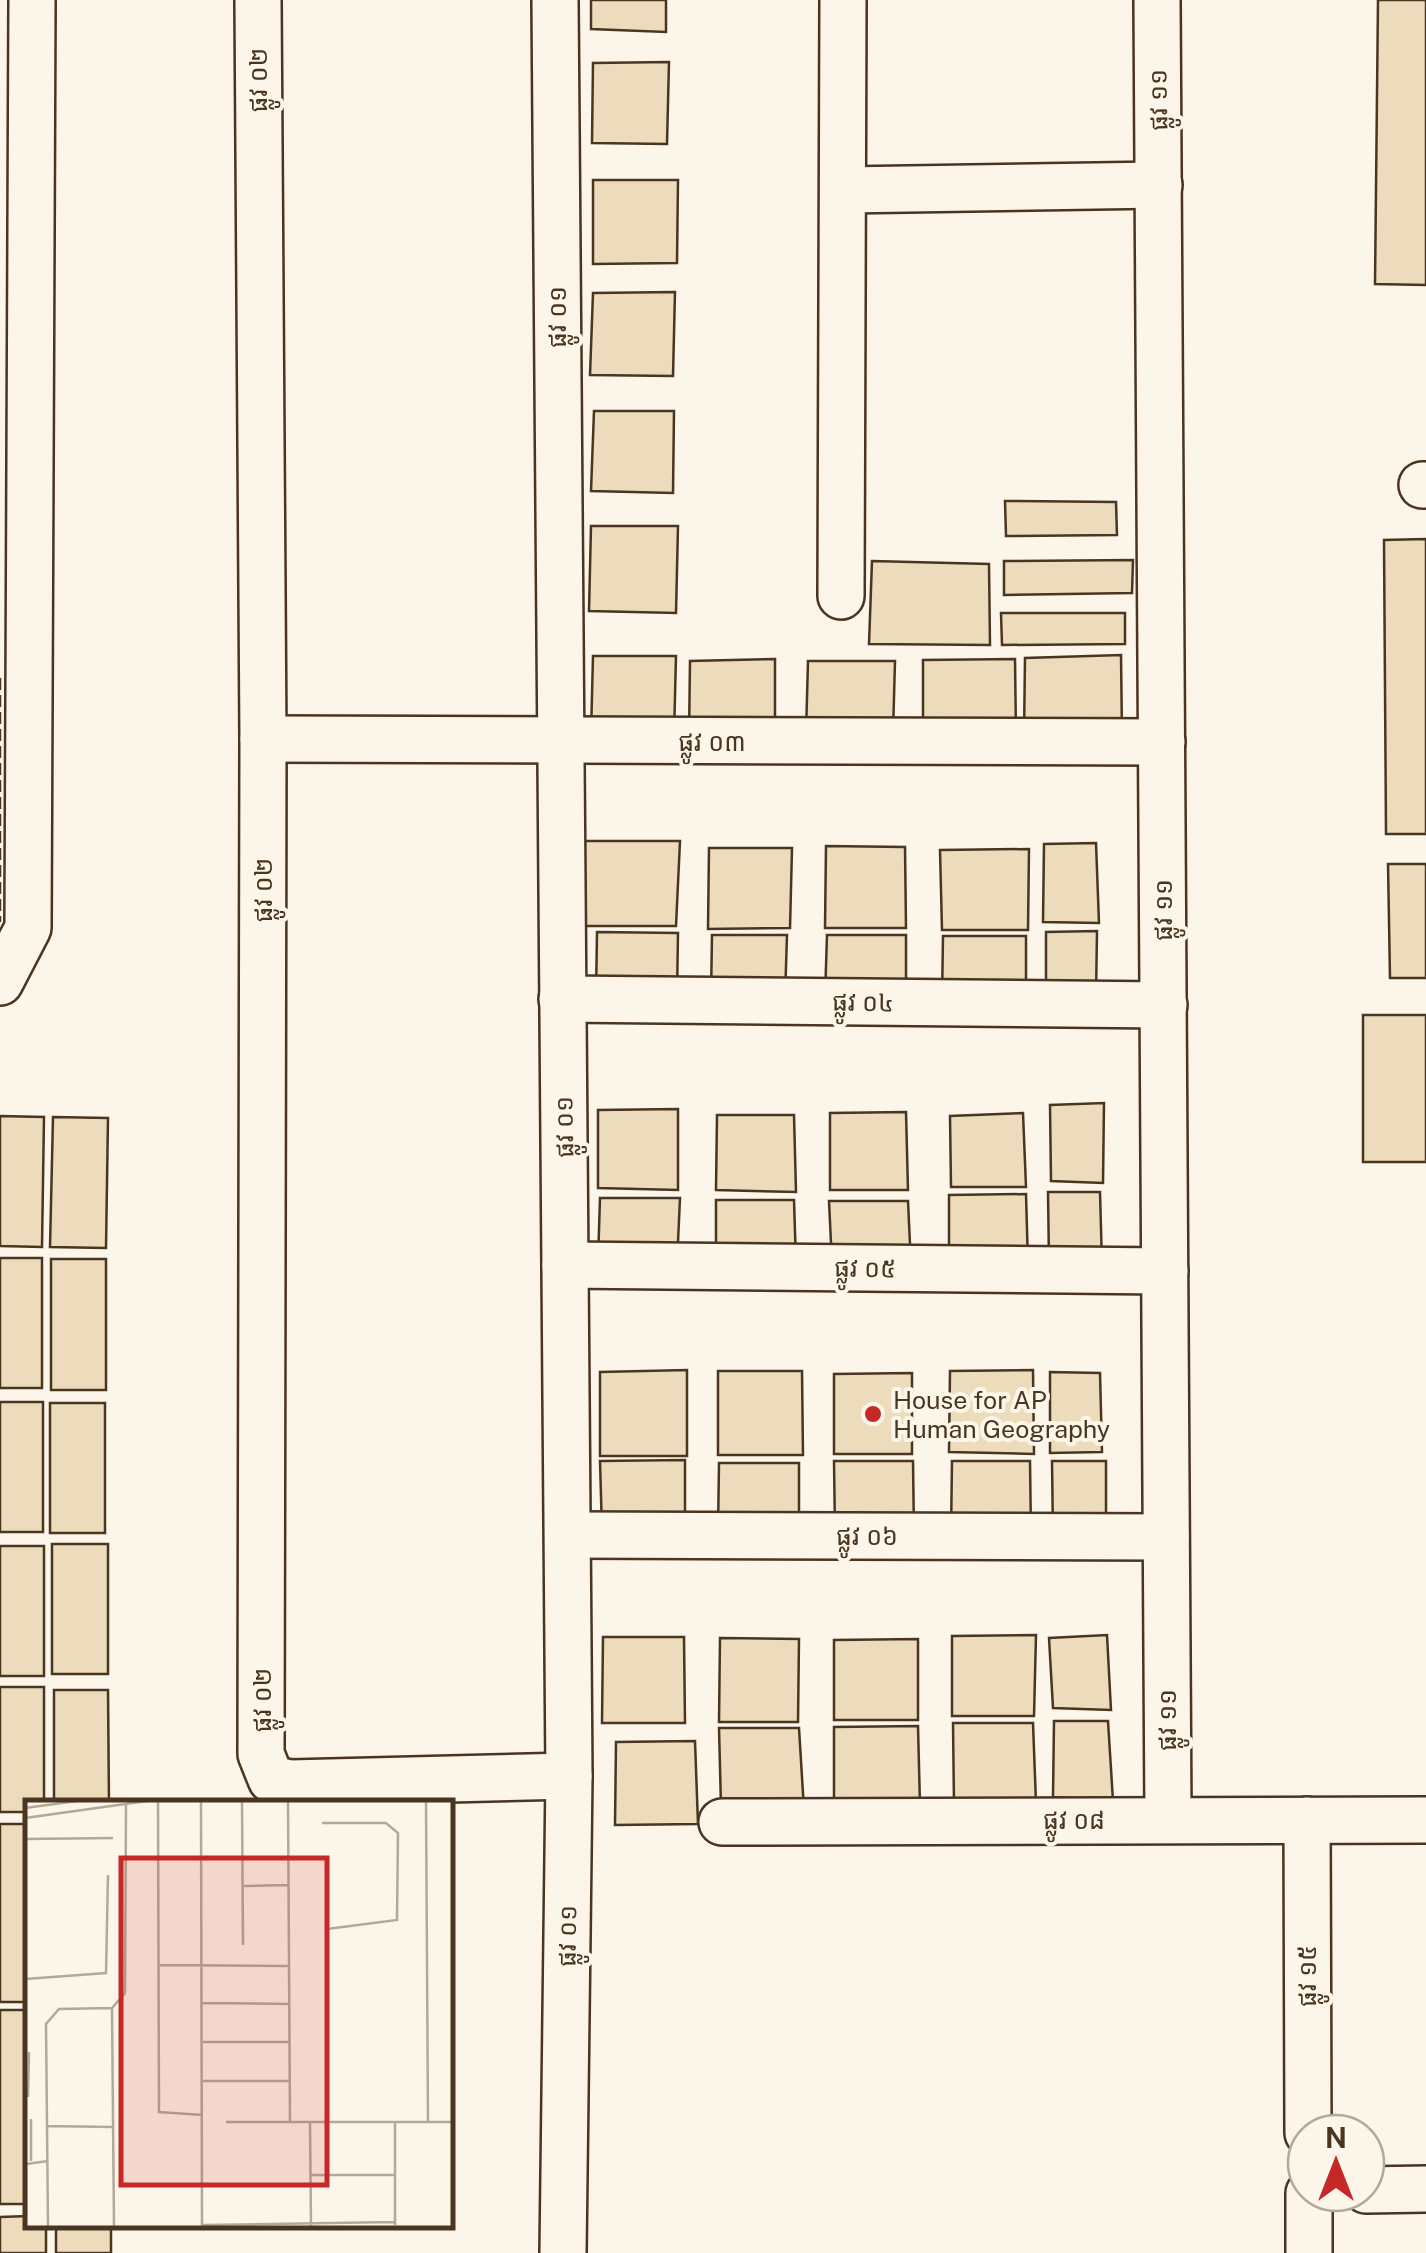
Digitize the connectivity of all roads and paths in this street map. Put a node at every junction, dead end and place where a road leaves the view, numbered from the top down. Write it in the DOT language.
graph roads {
  1 [pos="32,0"];
  2 [pos="258,0"];
  3 [pos="555,0"];
  4 [pos="843,0"];
  5 [pos="1157,0"];
  6 [pos="1159,185"];
  7 [pos="844,190"];
  8 [pos="15,254"];
  9 [pos="841,596"];
  10 [pos="264,739"];
  11 [pos="560,742"];
  12 [pos="1162,742"];
  13 [pos="0,982"];
  14 [pos="562,999"];
  15 [pos="1164,1006"];
  16 [pos="565,1266"];
  17 [pos="1165,1271"];
  18 [pos="568,1535"];
  19 [pos="1166,1537"];
  20 [pos="570,1776"];
  21 [pos="1168,1820"];
  22 [pos="1306,1820"];
  23 [pos="1426,1820"];
  24 [pos="722,1822"];
  25 [pos="1308,2113"];
  26 [pos="1426,2189"];
  27 [pos="1386,2190"];
  28 [pos="1308,2213"];
  29 [pos="563,2253"];
  30 [pos="1309,2253"];
  1 -- 8 [label="street"];
  2 -- 10 [label="street, ផ្លូវ ០២"];
  3 -- 11 [label="street, ផ្លូវ ០១"];
  4 -- 7 [label="street"];
  5 -- 6 [label="street, ផ្លូវ ១១"];
  6 -- 7 [label="street"];
  6 -- 12 [label="street, ផ្លូវ ១១"];
  7 -- 9 [label="street"];
  8 -- 13 [label="street"];
  10 -- 11 [label="street, ផ្លូវ ០៣"];
  10 -- 20 [label="street, ផ្លូវ ០២"];
  11 -- 12 [label="street, ផ្លូវ ០៣"];
  11 -- 14 [label="street, ផ្លូវ ០១"];
  12 -- 15 [label="street, ផ្លូវ ១១"];
  14 -- 15 [label="street, ផ្លូវ ០៤"];
  14 -- 16 [label="street, ផ្លូវ ០១"];
  15 -- 17 [label="street, ផ្លូវ ១១"];
  16 -- 17 [label="street, ផ្លូវ ០៥"];
  16 -- 18 [label="street, ផ្លូវ ០១"];
  17 -- 19 [label="street, ផ្លូវ ១១"];
  18 -- 19 [label="street, ផ្លូវ ០៦"];
  18 -- 20 [label="street, ផ្លូវ ០១"];
  19 -- 21 [label="street, ផ្លូវ ១១"];
  20 -- 29 [label="street, ផ្លូវ ០១"];
  21 -- 22 [label="street, ផ្លូវ ០៨"];
  21 -- 24 [label="street, ផ្លូវ ០៨"];
  22 -- 23 [label="street, ផ្លូវ ០៨"];
  22 -- 25 [label="street, ផ្លូវ ១៥"];
  26 -- 27 [label="street"];
  28 -- 30 [label="street"];
}
